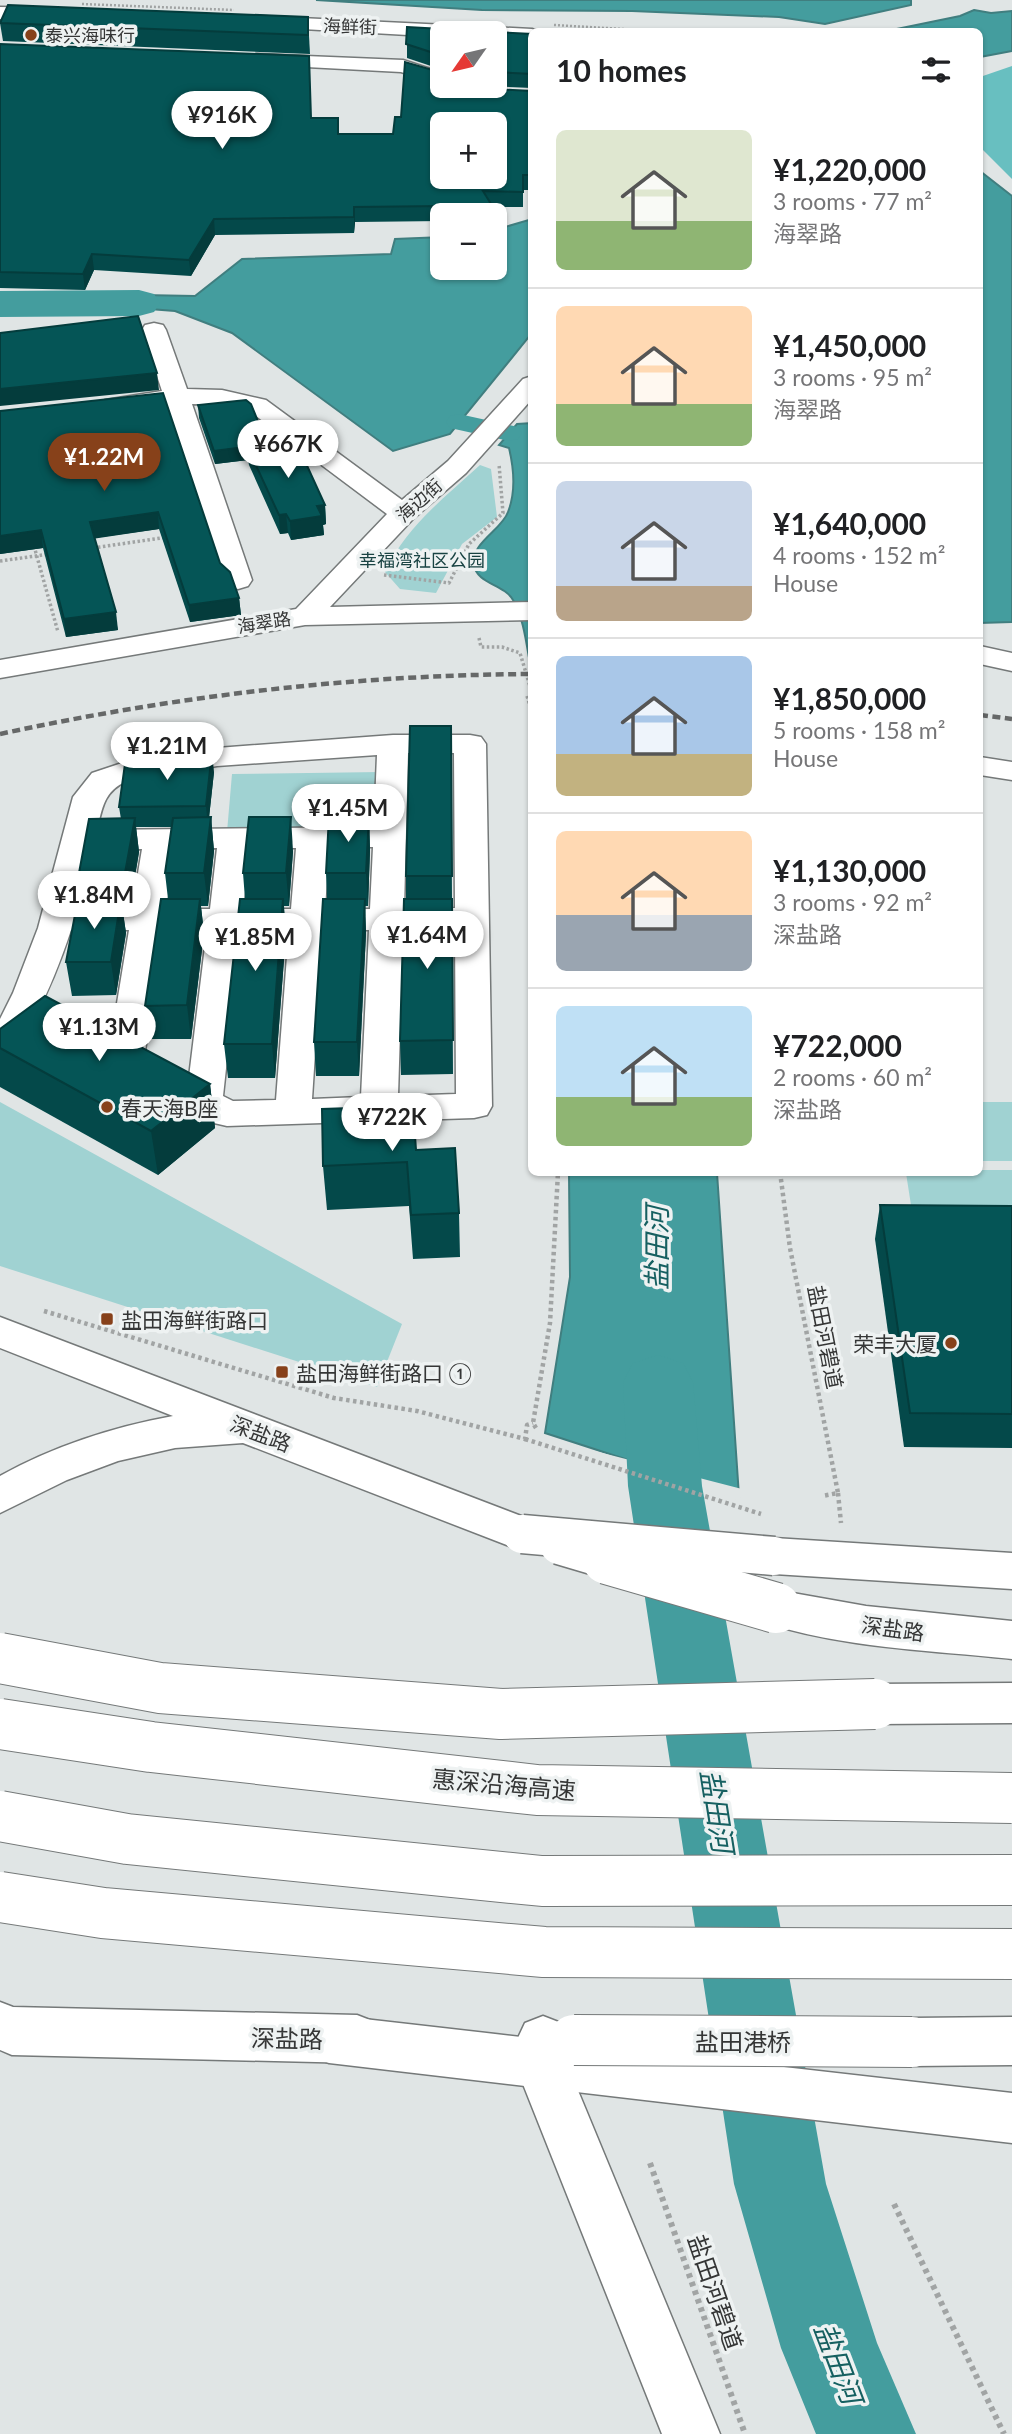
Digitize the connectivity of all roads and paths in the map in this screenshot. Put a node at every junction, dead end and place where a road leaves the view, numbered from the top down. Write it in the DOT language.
graph roads {
  1 [pos="0,13"];
  2 [pos="80,15"];
  3 [pos="244,22"];
  4 [pos="528,34"];
  5 [pos="243,60"];
  6 [pos="430,75"];
  7 [pos="153,330"];
  8 [pos="528,388"];
  9 [pos="175,398"];
  10 [pos="87,408"];
  11 [pos="499,464"];
  12 [pos="403,513"];
  13 [pos="153,526"];
  14 [pos="221,530"];
  15 [pos="158,538"];
  16 [pos="33,543"];
  17 [pos="85,549"];
  18 [pos="61,552"];
  19 [pos="37,556"];
  20 [pos="0,561"];
  21 [pos="371,574"];
  22 [pos="238,580"];
  23 [pos="528,611"];
  24 [pos="306,616"];
  25 [pos="983,643"];
  26 [pos="481,647"];
  27 [pos="1012,648"];
  28 [pos="65,656"];
  29 [pos="983,656"];
  30 [pos="1012,662"];
  31 [pos="0,669"];
  32 [pos="528,680"];
  33 [pos="393,744"];
  34 [pos="983,766"];
  35 [pos="1012,771"];
  36 [pos="390,836"];
  37 [pos="235,838"];
  38 [pos="313,838"];
  39 [pos="160,839"];
  40 [pos="77,840"];
  41 [pos="387,917"];
  42 [pos="306,918"];
  43 [pos="150,919"];
  44 [pos="228,919"];
  45 [pos="473,919"];
  46 [pos="55,920"];
  47 [pos="0,1046"];
  48 [pos="204,1101"];
  49 [pos="379,1110"];
  50 [pos="293,1112"];
  51 [pos="558,1176"];
  52 [pos="781,1176"];
  53 [pos="38,1309"];
  54 [pos="0,1332"];
  55 [pos="264,1434"];
  56 [pos="525,1439"];
  57 [pos="838,1493"];
  58 [pos="0,1496"];
  59 [pos="822,1496"];
  60 [pos="762,1514"];
  61 [pos="842,1528"];
  62 [pos="522,1534"];
  63 [pos="1012,1572"];
  64 [pos="1012,1640"];
  65 [pos="0,1658"];
  66 [pos="1012,1703"];
  67 [pos="0,1724"];
  68 [pos="1012,1798"];
  69 [pos="0,1816"];
  70 [pos="1012,1880"];
  71 [pos="0,1897"];
  72 [pos="1012,1954"];
  73 [pos="4,2029"];
  74 [pos="1012,2041"];
  75 [pos="553,2048"];
  76 [pos="1012,2118"];
  77 [pos="650,2163"];
  78 [pos="894,2204"];
  79 [pos="691,2434"];
  80 [pos="745,2434"];
  81 [pos="1004,2434"];
  1 -- 2 [label="main road"];
  3 -- 4 [label="main road, 海鲜街"];
  5 -- 6 [label="main road"];
  7 -- 9 [label="main road"];
  8 -- 12 [label="main road, 海边街"];
  9 -- 10 [label="main road"];
  9 -- 12 [label="main road"];
  9 -- 14 [label="main road"];
  11 -- 21 [label="path"];
  12 -- 24 [label="main road, 海边街"];
  13 -- 15 [label="path"];
  14 -- 15 [label="path"];
  14 -- 22 [label="main road"];
  15 -- 17 [label="path"];
  16 -- 19 [label="path"];
  18 -- 19 [label="path"];
  19 -- 20 [label="path"];
  19 -- 28 [label="path"];
  23 -- 24 [label="main road, 海翠路"];
  24 -- 28 [label="main road, 海翠路"];
  25 -- 27 [label="main road"];
  26 -- 32 [label="path"];
  28 -- 31 [label="main road, 海翠路"];
  29 -- 30 [label="main road"];
  33 -- 36 [label="main road"];
  33 -- 40 [label="main road"];
  33 -- 45 [label="main road"];
  34 -- 35 [label="main road"];
  36 -- 38 [label="main road"];
  36 -- 41 [label="main road"];
  37 -- 38 [label="main road"];
  37 -- 39 [label="main road"];
  37 -- 44 [label="main road"];
  38 -- 42 [label="main road"];
  39 -- 40 [label="main road"];
  39 -- 43 [label="main road"];
  40 -- 46 [label="main road"];
  41 -- 42 [label="main road"];
  41 -- 45 [label="main road"];
  41 -- 49 [label="main road"];
  42 -- 44 [label="main road"];
  42 -- 50 [label="main road"];
  43 -- 44 [label="main road"];
  43 -- 46 [label="main road"];
  43 -- 48 [label="main road"];
  44 -- 48 [label="main road"];
  45 -- 49 [label="main road"];
  46 -- 47 [label="main road"];
  48 -- 50 [label="main road"];
  49 -- 50 [label="main road"];
  51 -- 56 [label="path"];
  52 -- 57 [label="path, 盐田河碧道"];
  53 -- 56 [label="path"];
  54 -- 55 [label="main road, 深盐路"];
  55 -- 58 [label="main road"];
  55 -- 62 [label="main road, 深盐路"];
  56 -- 60 [label="path, bridge"];
  57 -- 59 [label="path"];
  57 -- 61 [label="path, 盐田河碧道"];
  62 -- 63 [label="main road, bridge"];
  62 -- 64 [label="main road, 深盐路, bridge"];
  65 -- 66 [label="main road, bridge"];
  67 -- 68 [label="main road, 惠深沿海高速, bridge"];
  69 -- 70 [label="main road, bridge"];
  71 -- 72 [label="main road, bridge"];
  73 -- 75 [label="main road, 深盐路"];
  74 -- 75 [label="main road, 盐田港桥, bridge"];
  75 -- 76 [label="main road"];
  75 -- 79 [label="main road"];
  77 -- 80 [label="path, 盐田河碧道"];
  78 -- 81 [label="path"];
}
